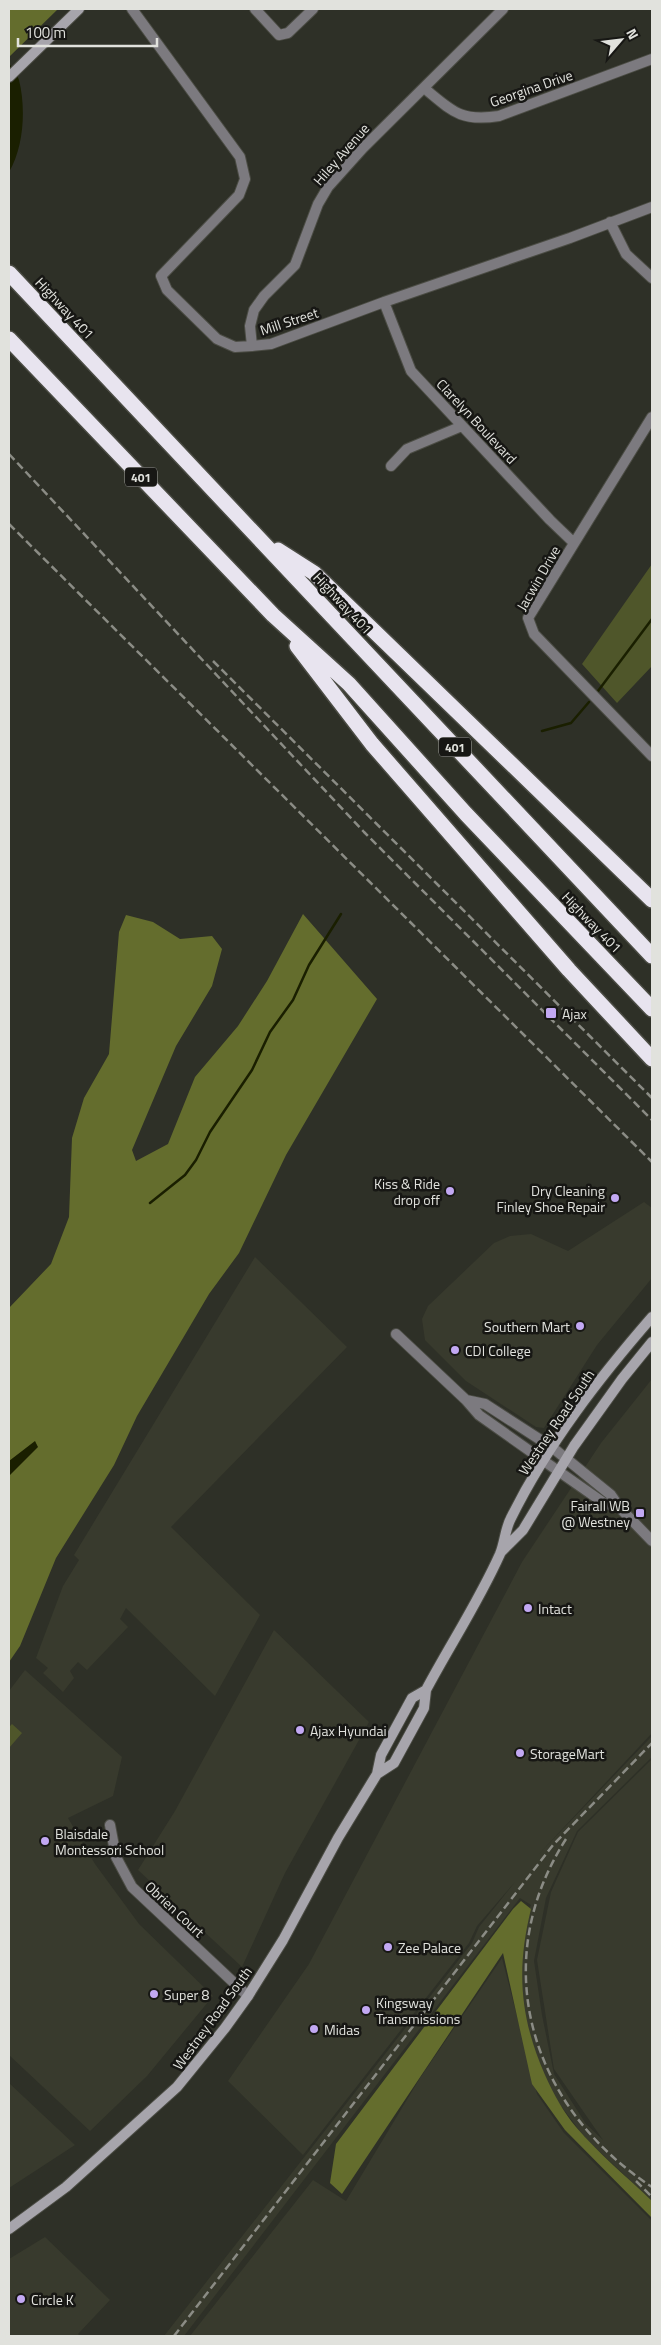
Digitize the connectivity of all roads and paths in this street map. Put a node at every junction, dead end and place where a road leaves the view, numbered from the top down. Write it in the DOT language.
graph roads {
  1 [pos="79,9"];
  2 [pos="132,9"];
  3 [pos="255,9"];
  4 [pos="313,9"];
  5 [pos="503,9"];
  6 [pos="652,59"];
  7 [pos="9,77"];
  8 [pos="424,88"];
  9 [pos="652,206"];
  10 [pos="610,222"];
  11 [pos="12,277"];
  12 [pos="652,278"];
  13 [pos="384,302"];
  14 [pos="9,339"];
  15 [pos="252,346"];
  16 [pos="652,417"];
  17 [pos="462,426"];
  18 [pos="391,466"];
  19 [pos="259,538"];
  20 [pos="574,543"];
  21 [pos="273,615"];
  22 [pos="652,756"];
  23 [pos="652,900"];
  24 [pos="652,956"];
  25 [pos="652,1009"];
  26 [pos="652,1059"];
  27 [pos="652,1317"];
  28 [pos="396,1334"];
  29 [pos="652,1342"];
  30 [pos="466,1400"];
  31 [pos="553,1448"];
  32 [pos="566,1459"];
  33 [pos="544,1461"];
  34 [pos="558,1471"];
  35 [pos="620,1508"];
  36 [pos="652,1541"];
  37 [pos="501,1552"];
  38 [pos="426,1690"];
  39 [pos="377,1774"];
  40 [pos="110,1825"];
  41 [pos="248,1996"];
  42 [pos="9,2229"];
  1 -- 7 [label="main road"];
  2 -- 15 [label="street, Mill Street"];
  3 -- 4 [label="street"];
  5 -- 8 [label="street, Hiley Avenue"];
  6 -- 8 [label="street, Georgina Drive"];
  8 -- 15 [label="street, Hiley Avenue"];
  9 -- 10 [label="street, Mill Street"];
  10 -- 12 [label="street"];
  10 -- 13 [label="street, Mill Street"];
  11 -- 19 [label="highway, Highway 401 / 401"];
  13 -- 15 [label="street, Mill Street"];
  13 -- 17 [label="street, Clarelyn Boulevard"];
  14 -- 21 [label="highway, Highway 401 / 401"];
  16 -- 20 [label="street, Jacwin Drive"];
  17 -- 18 [label="street"];
  17 -- 20 [label="street, Clarelyn Boulevard"];
  19 -- 23 [label="highway"];
  19 -- 24 [label="highway, Highway 401 / 401"];
  20 -- 22 [label="street, Jacwin Drive"];
  21 -- 25 [label="highway, Highway 401 / 401"];
  21 -- 26 [label="highway"];
  27 -- 31 [label="main road, Westney Road South"];
  28 -- 30 [label="street"];
  29 -- 32 [label="main road, Westney Road South"];
  30 -- 31 [label="street"];
  30 -- 33 [label="street"];
  31 -- 32 [label="street"];
  31 -- 33 [label="main road, Westney Road South"];
  32 -- 34 [label="main road, Westney Road South"];
  32 -- 35 [label="street"];
  33 -- 34 [label="street"];
  33 -- 37 [label="main road, Westney Road South"];
  34 -- 35 [label="street"];
  34 -- 37 [label="main road, Westney Road South"];
  35 -- 36 [label="street"];
  37 -- 38 [label="main road, Westney Road South"];
  38 -- 39 [label="main road, Westney Road South"];
  38 -- 39 [label="main road, Westney Road South"];
  39 -- 41 [label="main road, Westney Road South"];
  40 -- 41 [label="street, Obrien Court"];
  41 -- 42 [label="main road, Westney Road South"];
}
